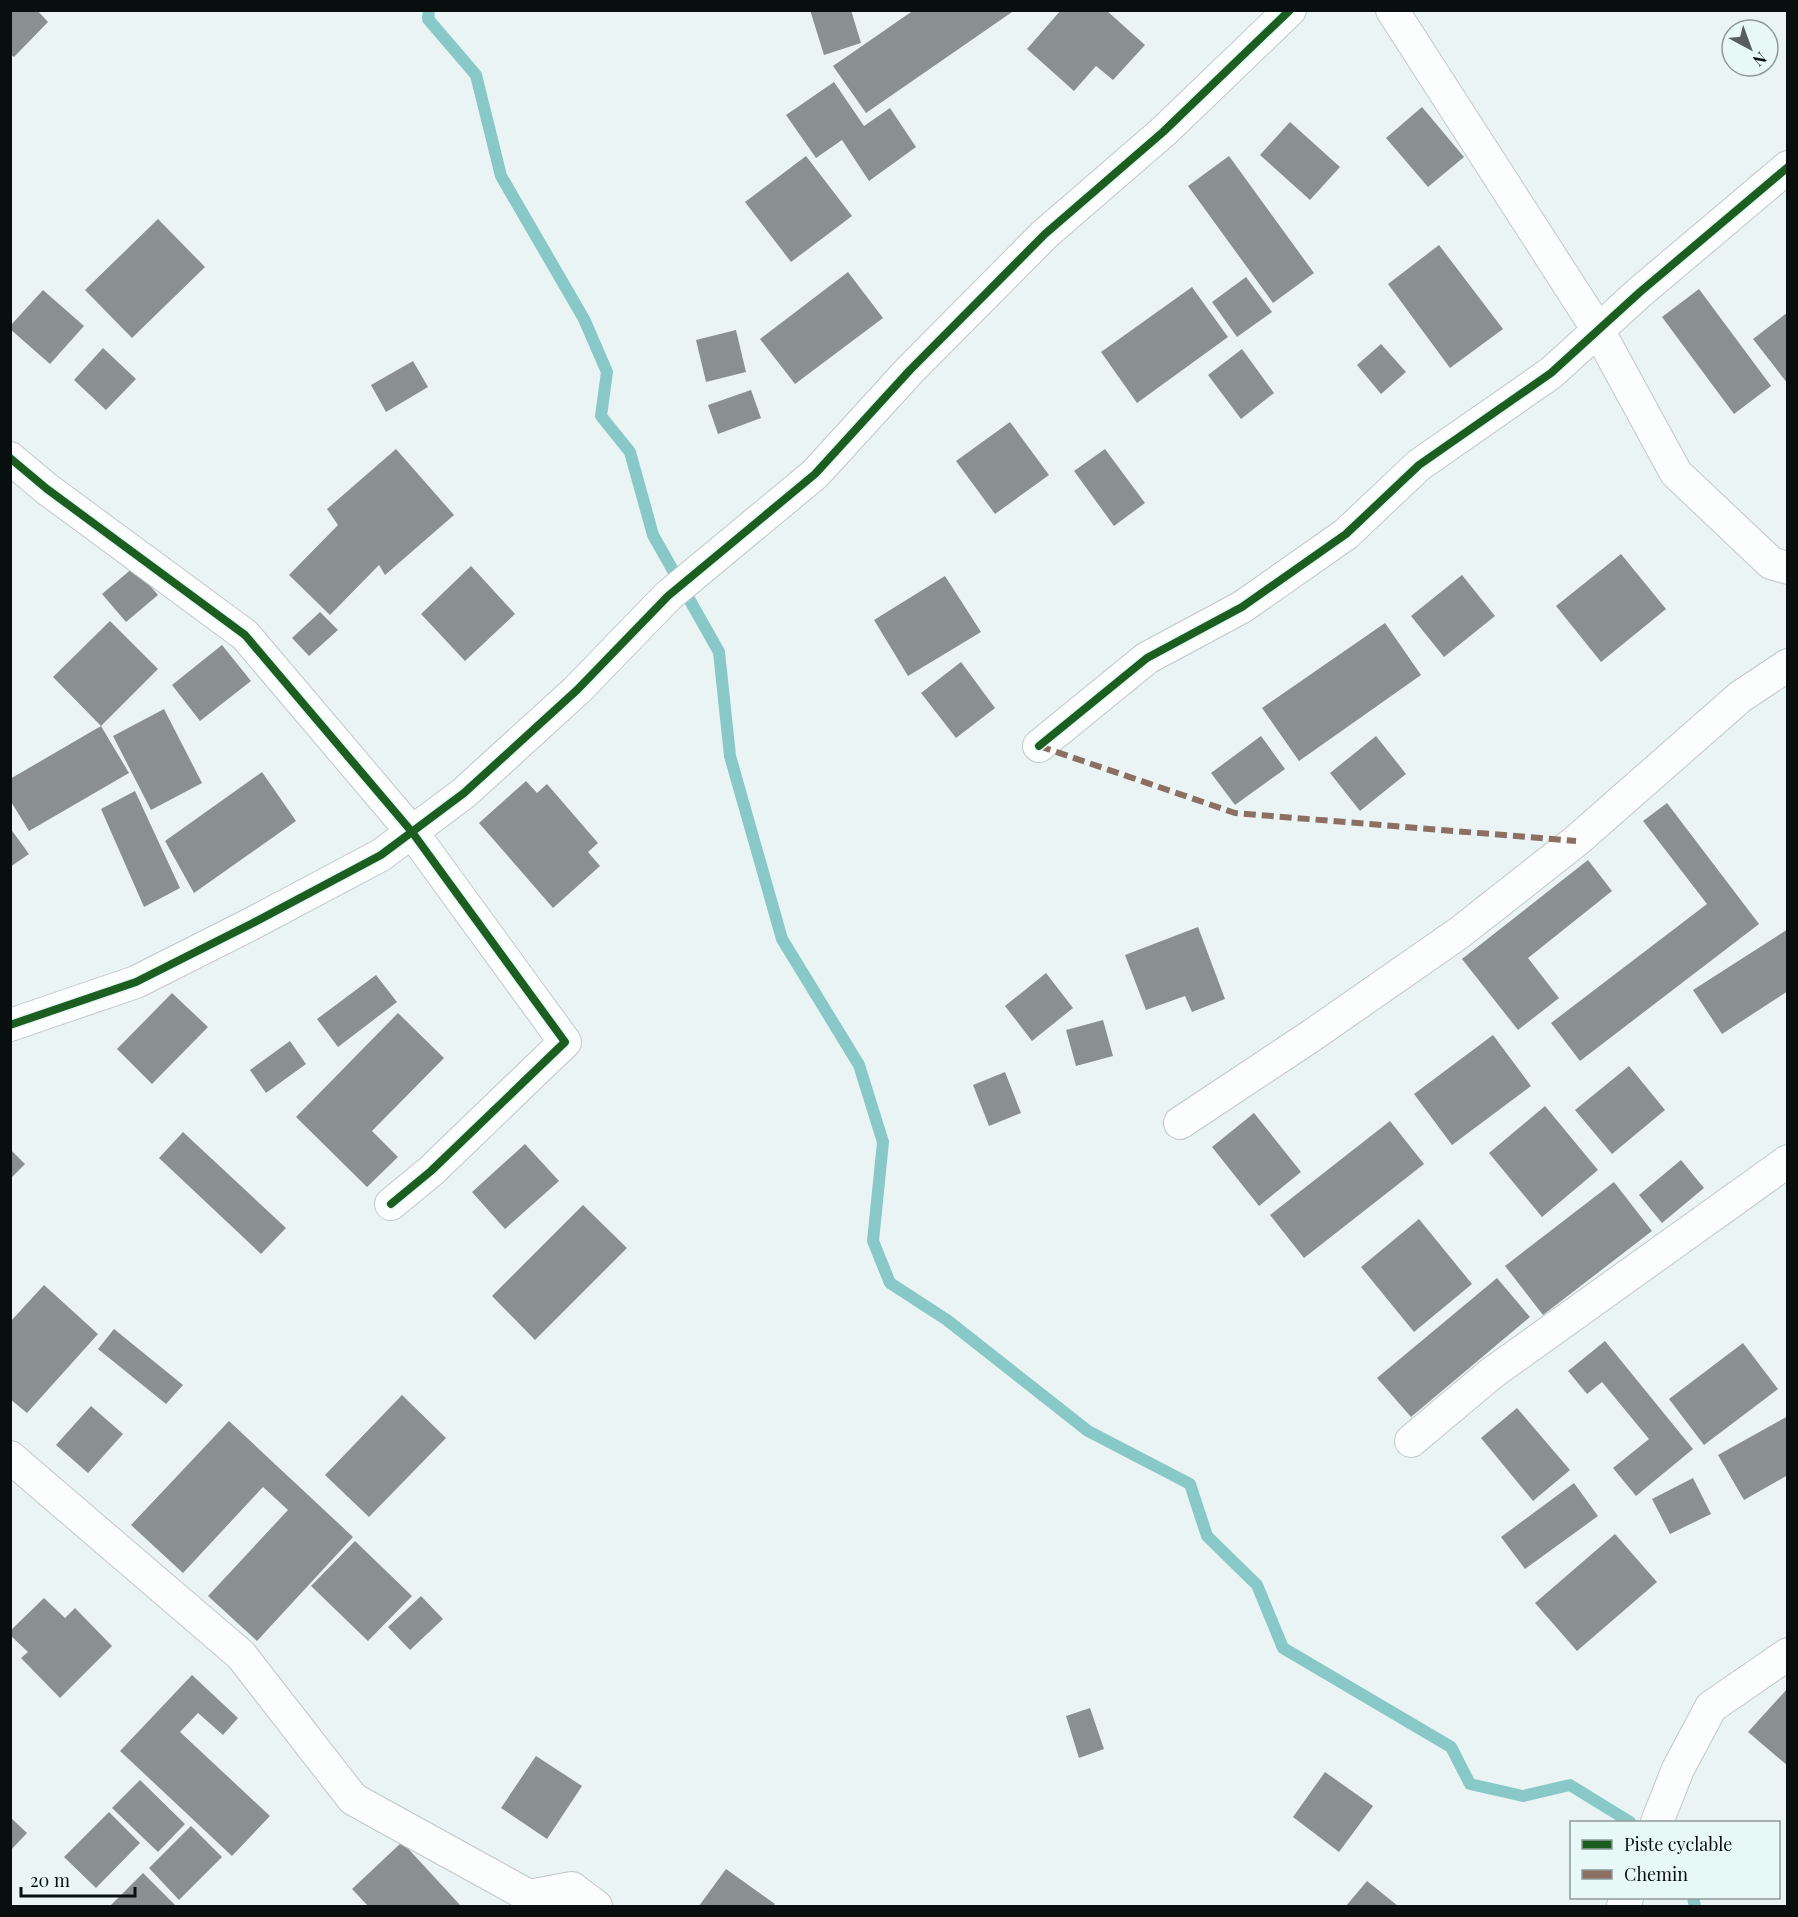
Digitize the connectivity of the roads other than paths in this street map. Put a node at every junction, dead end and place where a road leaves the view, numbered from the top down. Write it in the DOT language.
graph roads {
  1 [pos="1290,10"];
  2 [pos="1392,10"];
  3 [pos="1788,167"];
  4 [pos="1598,330"];
  5 [pos="10,458"];
  6 [pos="1788,568"];
  7 [pos="1788,665"];
  8 [pos="1039,746"];
  9 [pos="412,832"];
  10 [pos="10,1025"];
  11 [pos="1180,1123"];
  12 [pos="1788,1161"];
  13 [pos="391,1204"];
  14 [pos="1411,1441"];
  15 [pos="10,1457"];
  16 [pos="1788,1654"];
  17 [pos="1657,1821"];
  18 [pos="596,1906"];
  1 -- 9 [label="street"];
  2 -- 4 [label="street"];
  3 -- 4 [label="street"];
  4 -- 6 [label="street"];
  4 -- 8 [label="street"];
  5 -- 9 [label="street"];
  7 -- 11 [label="street"];
  9 -- 10 [label="street"];
  9 -- 13 [label="street"];
  12 -- 14 [label="street"];
  15 -- 18 [label="street"];
  16 -- 17 [label="street"];
}
